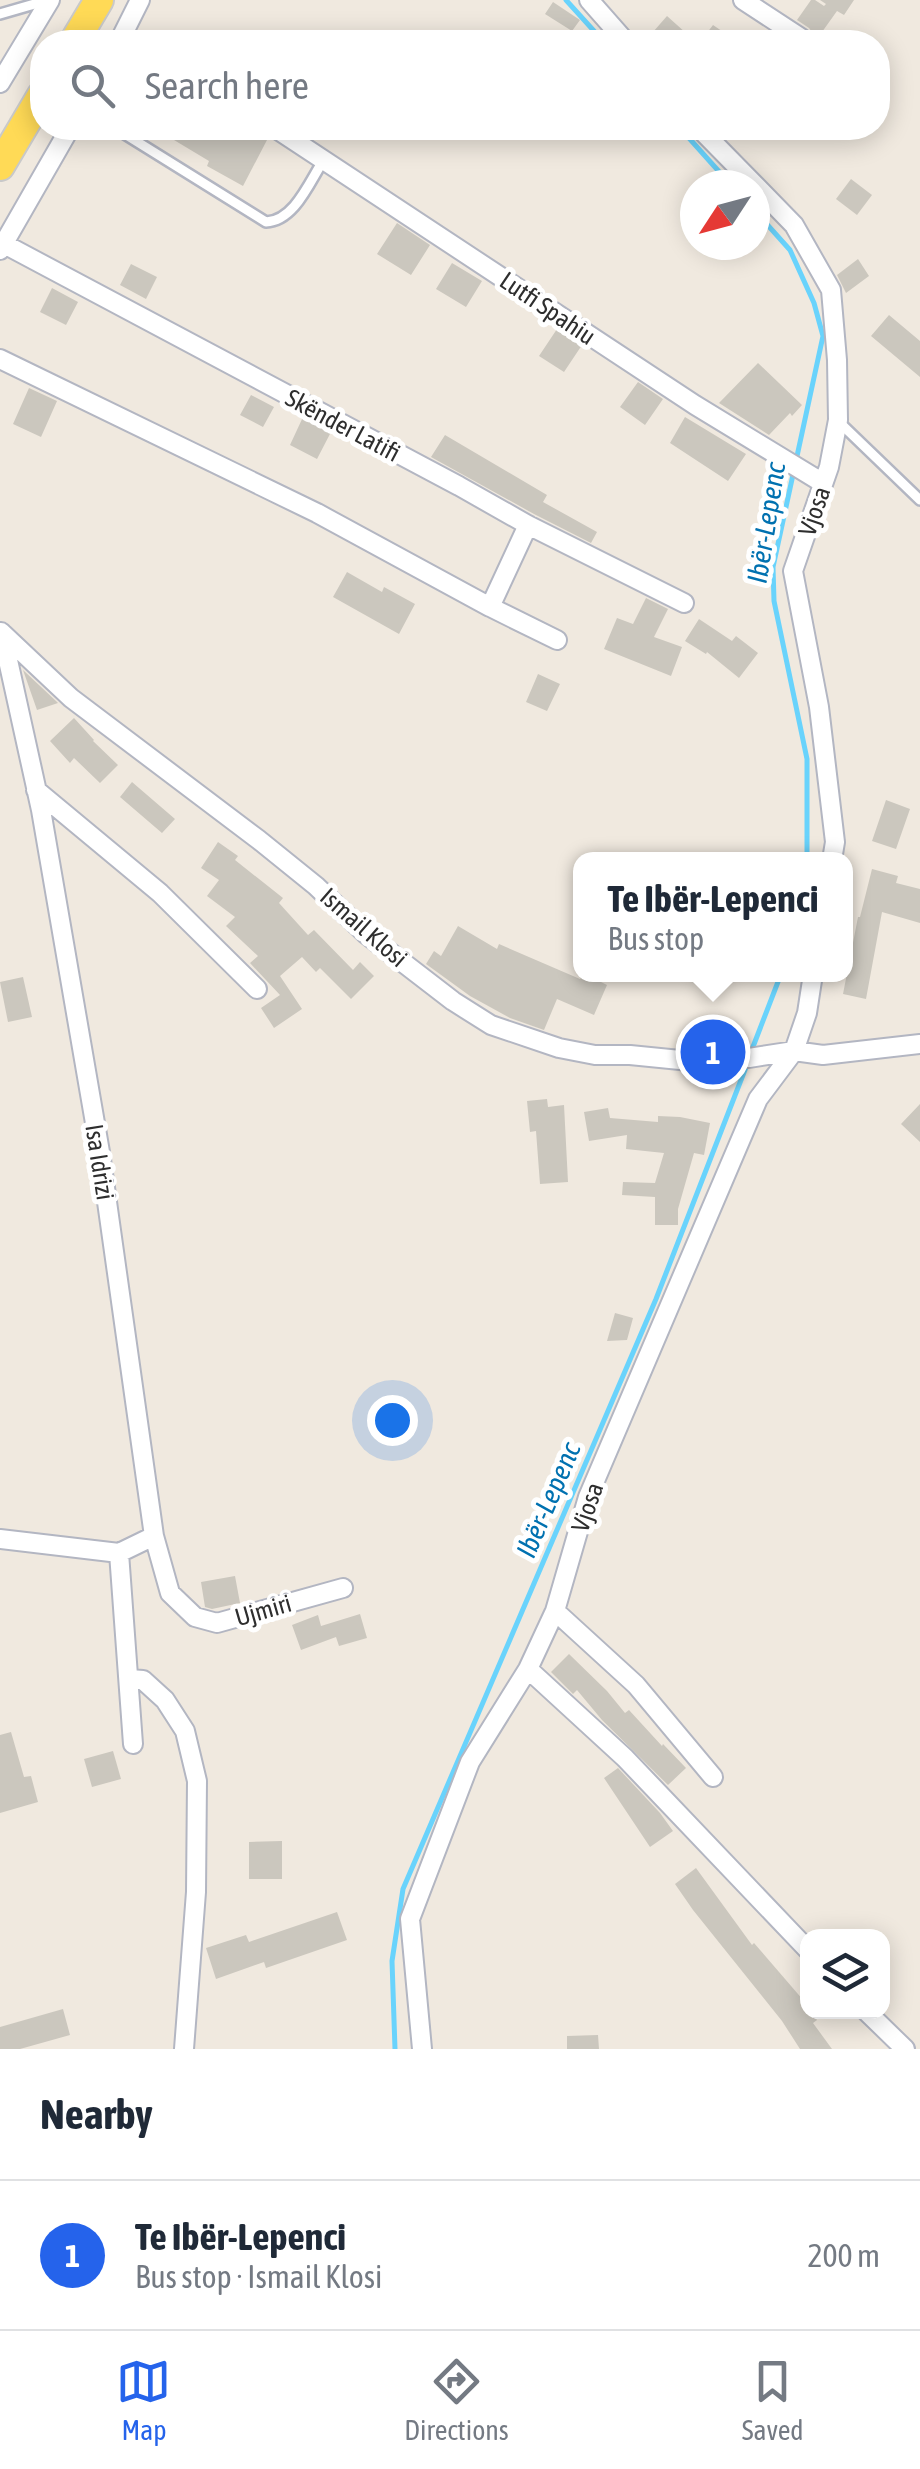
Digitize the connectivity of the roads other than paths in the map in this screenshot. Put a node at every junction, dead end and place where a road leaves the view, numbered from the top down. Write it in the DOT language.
graph roads {
  1 [pos="49,0"];
  2 [pos="100,0"];
  3 [pos="140,0"];
  4 [pos="589,0"];
  5 [pos="742,0"];
  6 [pos="0,14"];
  7 [pos="31,30"];
  8 [pos="81,30"];
  9 [pos="132,30"];
  10 [pos="615,30"];
  11 [pos="789,30"];
  12 [pos="30,32"];
  13 [pos="0,83"];
  14 [pos="30,115"];
  15 [pos="63,140"];
  16 [pos="133,140"];
  17 [pos="294,140"];
  18 [pos="711,140"];
  19 [pos="325,159"];
  20 [pos="0,166"];
  21 [pos="740,170"];
  22 [pos="770,200"];
  23 [pos="2,247"];
  24 [pos="0,360"];
  25 [pos="838,420"];
  26 [pos="823,483"];
  27 [pos="920,500"];
  28 [pos="528,525"];
  29 [pos="684,603"];
  30 [pos="490,607"];
  31 [pos="1,632"];
  32 [pos="557,640"];
  33 [pos="36,790"];
  34 [pos="833,852"];
  35 [pos="812,982"];
  36 [pos="257,988"];
  37 [pos="920,1044"];
  38 [pos="794,1051"];
  39 [pos="154,1536"];
  40 [pos="0,1538"];
  41 [pos="120,1553"];
  42 [pos="343,1588"];
  43 [pos="555,1610"];
  44 [pos="528,1668"];
  45 [pos="129,1679"];
  46 [pos="134,1744"];
  47 [pos="713,1778"];
  48 [pos="800,1942"];
  49 [pos="874,2019"];
  50 [pos="184,2049"];
  51 [pos="422,2049"];
  52 [pos="905,2049"];
  1 -- 6 [label="lane"];
  1 -- 7 [label="street"];
  2 -- 8 [label="main road"];
  3 -- 9 [label="street"];
  4 -- 10 [label="street"];
  5 -- 11 [label="street"];
  12 -- 13 [label="street"];
  14 -- 20 [label="main road"];
  15 -- 23 [label="street"];
  16 -- 19 [label="lane"];
  17 -- 19 [label="street, Lutfi Spahiu"];
  18 -- 21 [label="street, Vjosa"];
  19 -- 26 [label="street, Lutfi Spahiu"];
  22 -- 25 [label="street, Vjosa"];
  23 -- 28 [label="street, Skënder Latifi"];
  24 -- 30 [label="street"];
  25 -- 26 [label="street, Vjosa"];
  25 -- 27 [label="lane"];
  26 -- 34 [label="street, Vjosa"];
  28 -- 29 [label="street, Skënder Latifi"];
  28 -- 30 [label="street"];
  30 -- 32 [label="street"];
  31 -- 33 [label="street, Isa Idrizi"];
  31 -- 38 [label="street, Ismail Klosi"];
  33 -- 36 [label="street"];
  33 -- 39 [label="street, Isa Idrizi"];
  35 -- 38 [label="street, Vjosa"];
  37 -- 38 [label="street, Ismail Klosi"];
  38 -- 43 [label="street, Vjosa"];
  39 -- 41 [label="street"];
  39 -- 42 [label="street, Ujmiri"];
  40 -- 41 [label="street"];
  41 -- 45 [label="street"];
  43 -- 44 [label="street, Vjosa"];
  43 -- 47 [label="street"];
  44 -- 48 [label="street"];
  44 -- 51 [label="street, Vjosa"];
  45 -- 46 [label="street"];
  45 -- 50 [label="street"];
  49 -- 52 [label="street"];
}
